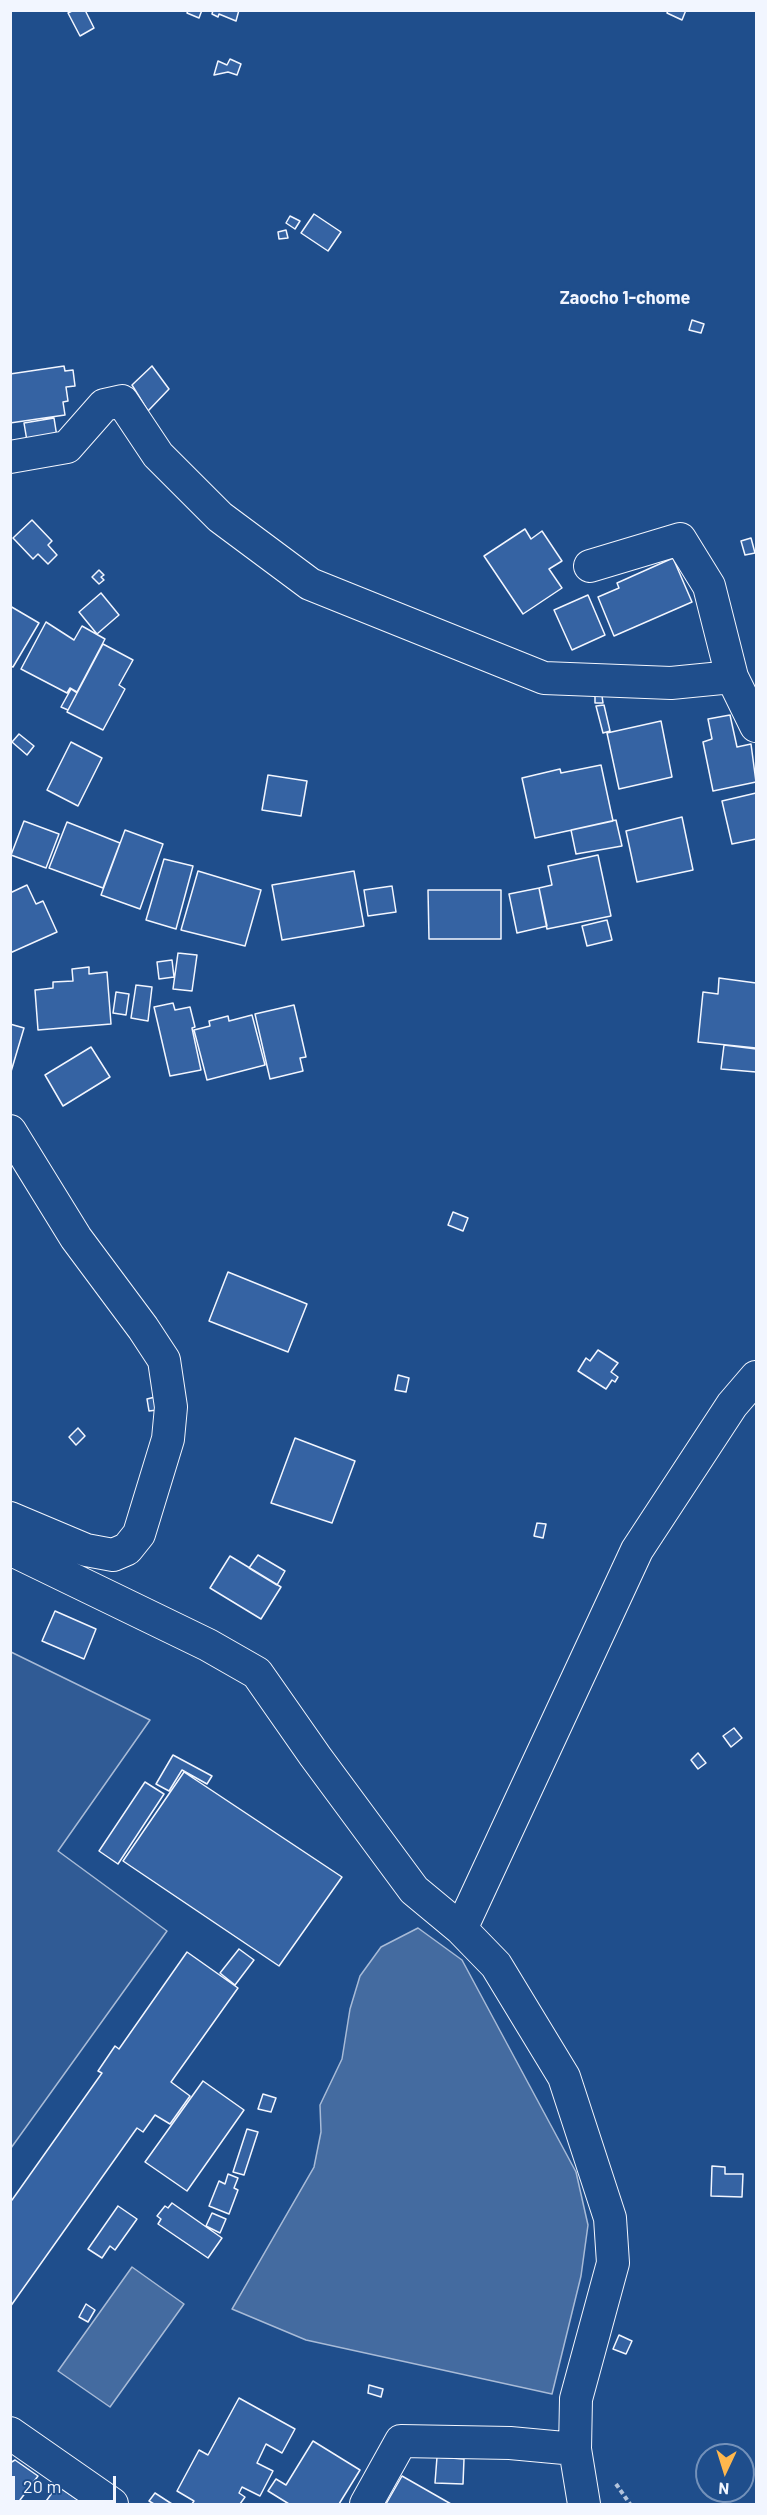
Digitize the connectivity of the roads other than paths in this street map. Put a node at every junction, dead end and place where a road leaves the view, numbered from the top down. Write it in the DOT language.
graph roads {
  1 [pos="10,457"];
  2 [pos="590,566"];
  3 [pos="732,677"];
  4 [pos="756,726"];
  5 [pos="10,1131"];
  6 [pos="756,1377"];
  7 [pos="10,1518"];
  8 [pos="10,1549"];
  9 [pos="461,1929"];
  10 [pos="10,2433"];
  11 [pos="575,2449"];
  12 [pos="112,2505"];
  13 [pos="366,2505"];
  14 [pos="584,2505"];
  1 -- 3 [label="street"];
  2 -- 3 [label="street"];
  3 -- 4 [label="street"];
  5 -- 7 [label="street"];
  6 -- 9 [label="street"];
  8 -- 9 [label="street"];
  9 -- 11 [label="street"];
  10 -- 12 [label="street"];
  11 -- 13 [label="street"];
  11 -- 14 [label="street"];
}
